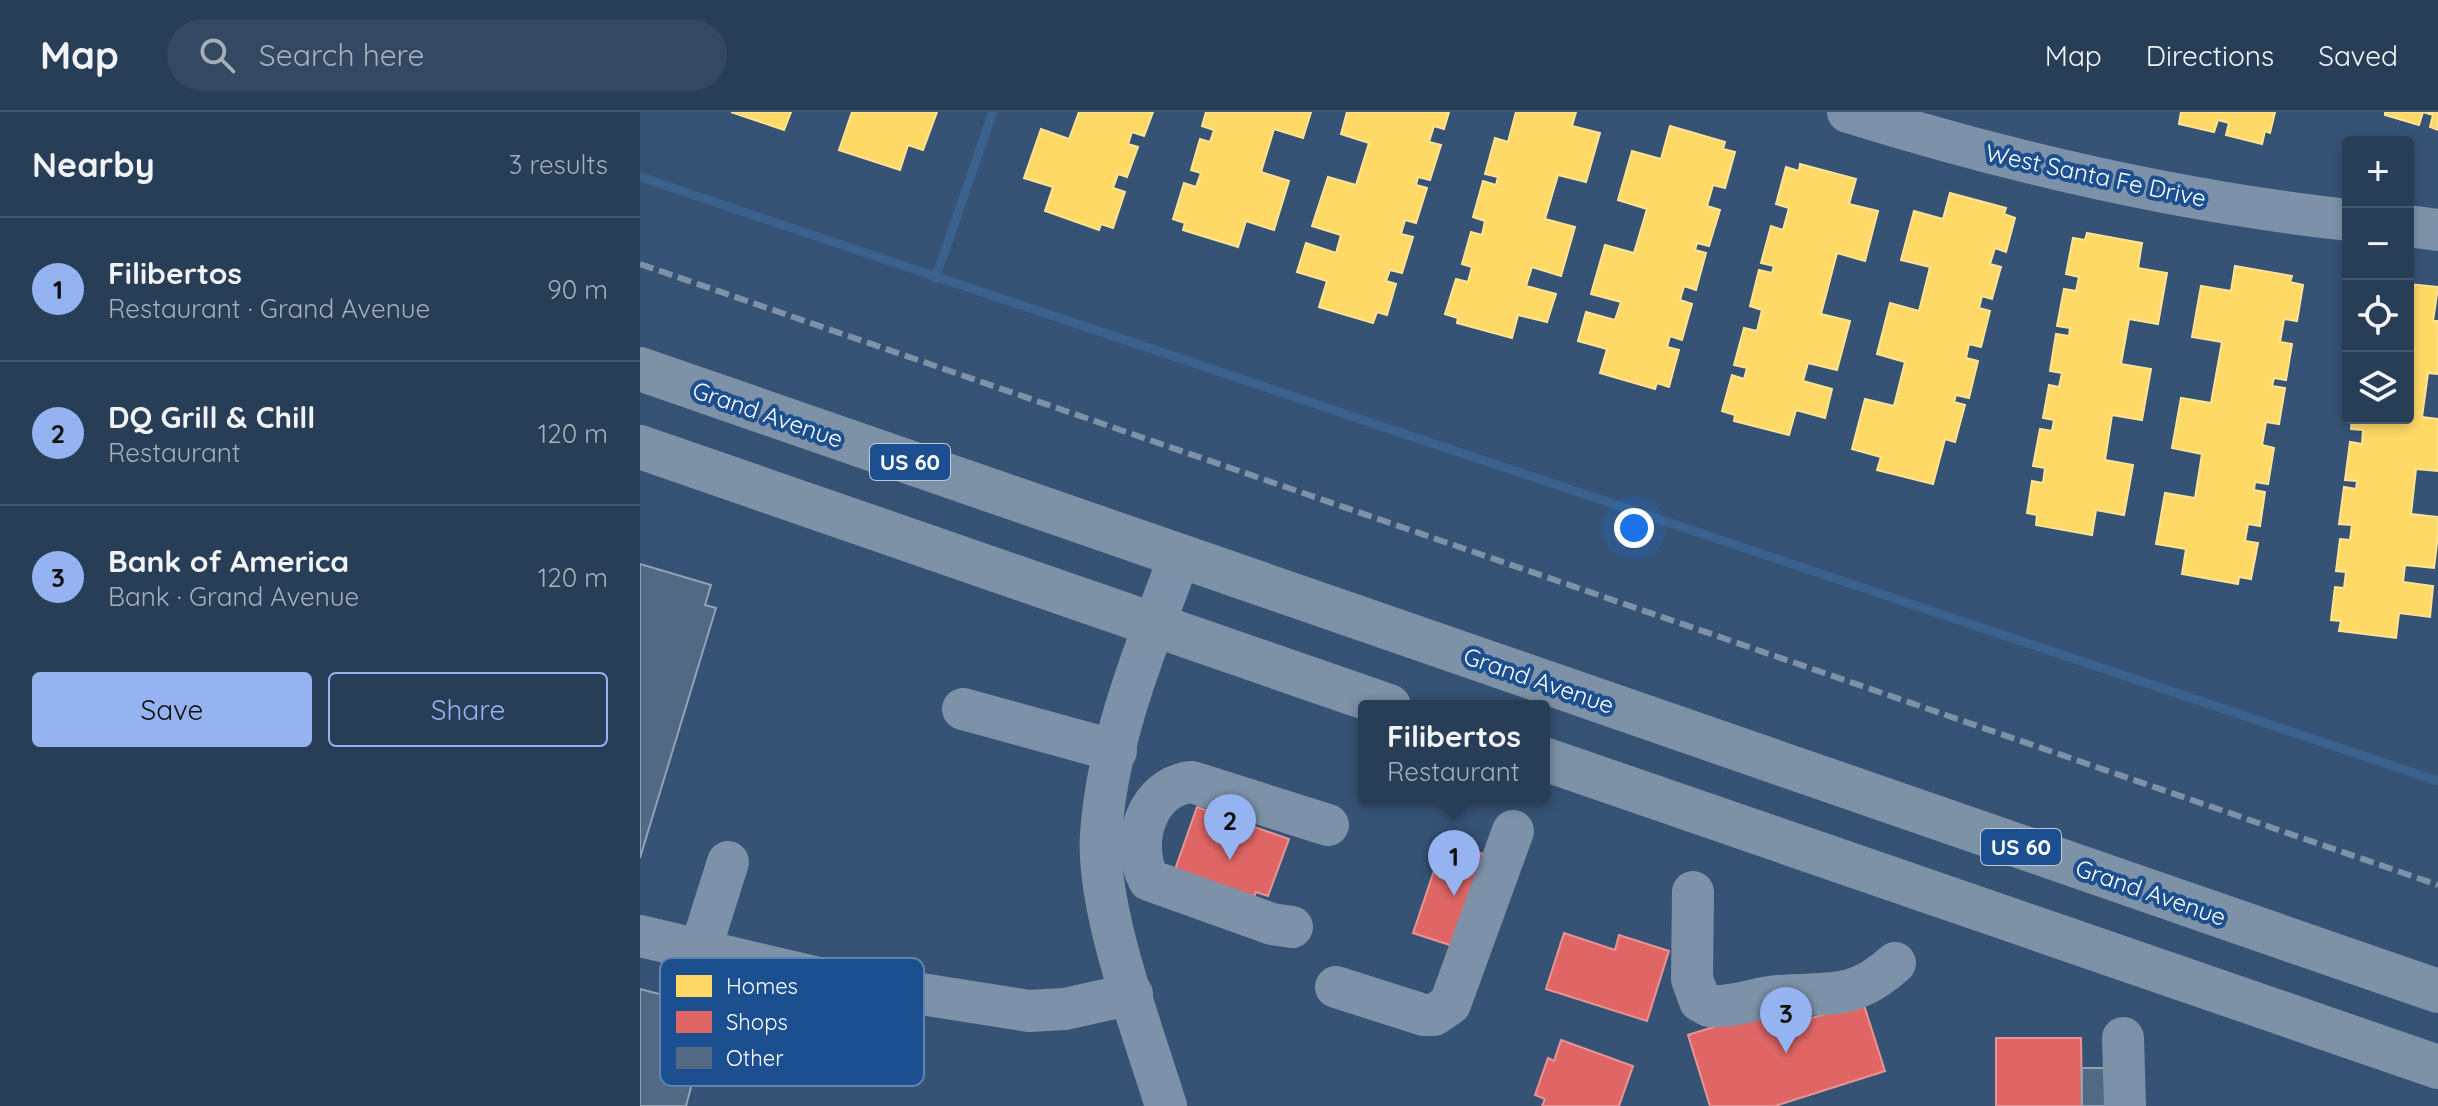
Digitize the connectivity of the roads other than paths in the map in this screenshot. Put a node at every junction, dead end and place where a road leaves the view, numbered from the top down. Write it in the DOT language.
graph roads {
  1 [pos="1848,112"];
  2 [pos="2342,219"];
  3 [pos="2414,227"];
  4 [pos="2438,230"];
  5 [pos="640,369"];
  6 [pos="640,447"];
  7 [pos="1180,555"];
  8 [pos="1154,625"];
  9 [pos="1372,700"];
  10 [pos="963,709"];
  11 [pos="1116,751"];
  12 [pos="1550,761"];
  13 [pos="1328,825"];
  14 [pos="1513,831"];
  15 [pos="728,862"];
  16 [pos="1693,892"];
  17 [pos="1292,927"];
  18 [pos="640,936"];
  19 [pos="700,951"];
  20 [pos="731,958"];
  21 [pos="1895,963"];
  22 [pos="1336,987"];
  23 [pos="2438,991"];
  24 [pos="924,994"];
  25 [pos="1132,994"];
  26 [pos="2123,1038"];
  27 [pos="2438,1067"];
  28 [pos="1166,1106"];
  29 [pos="2125,1106"];
  1 -- 2 [label="street, West Santa Fe Drive"];
  3 -- 4 [label="street"];
  5 -- 7 [label="highway, Grand Avenue / US 60"];
  6 -- 8 [label="highway"];
  7 -- 8 [label="street"];
  7 -- 23 [label="highway, Grand Avenue / US 60"];
  8 -- 9 [label="highway"];
  8 -- 11 [label="street"];
  10 -- 11 [label="street"];
  11 -- 25 [label="street"];
  12 -- 27 [label="highway"];
  13 -- 17 [label="street"];
  14 -- 22 [label="street"];
  15 -- 19 [label="street"];
  16 -- 21 [label="street"];
  18 -- 19 [label="street"];
  19 -- 20 [label="street"];
  24 -- 25 [label="street"];
  25 -- 28 [label="street"];
  26 -- 29 [label="street"];
}
